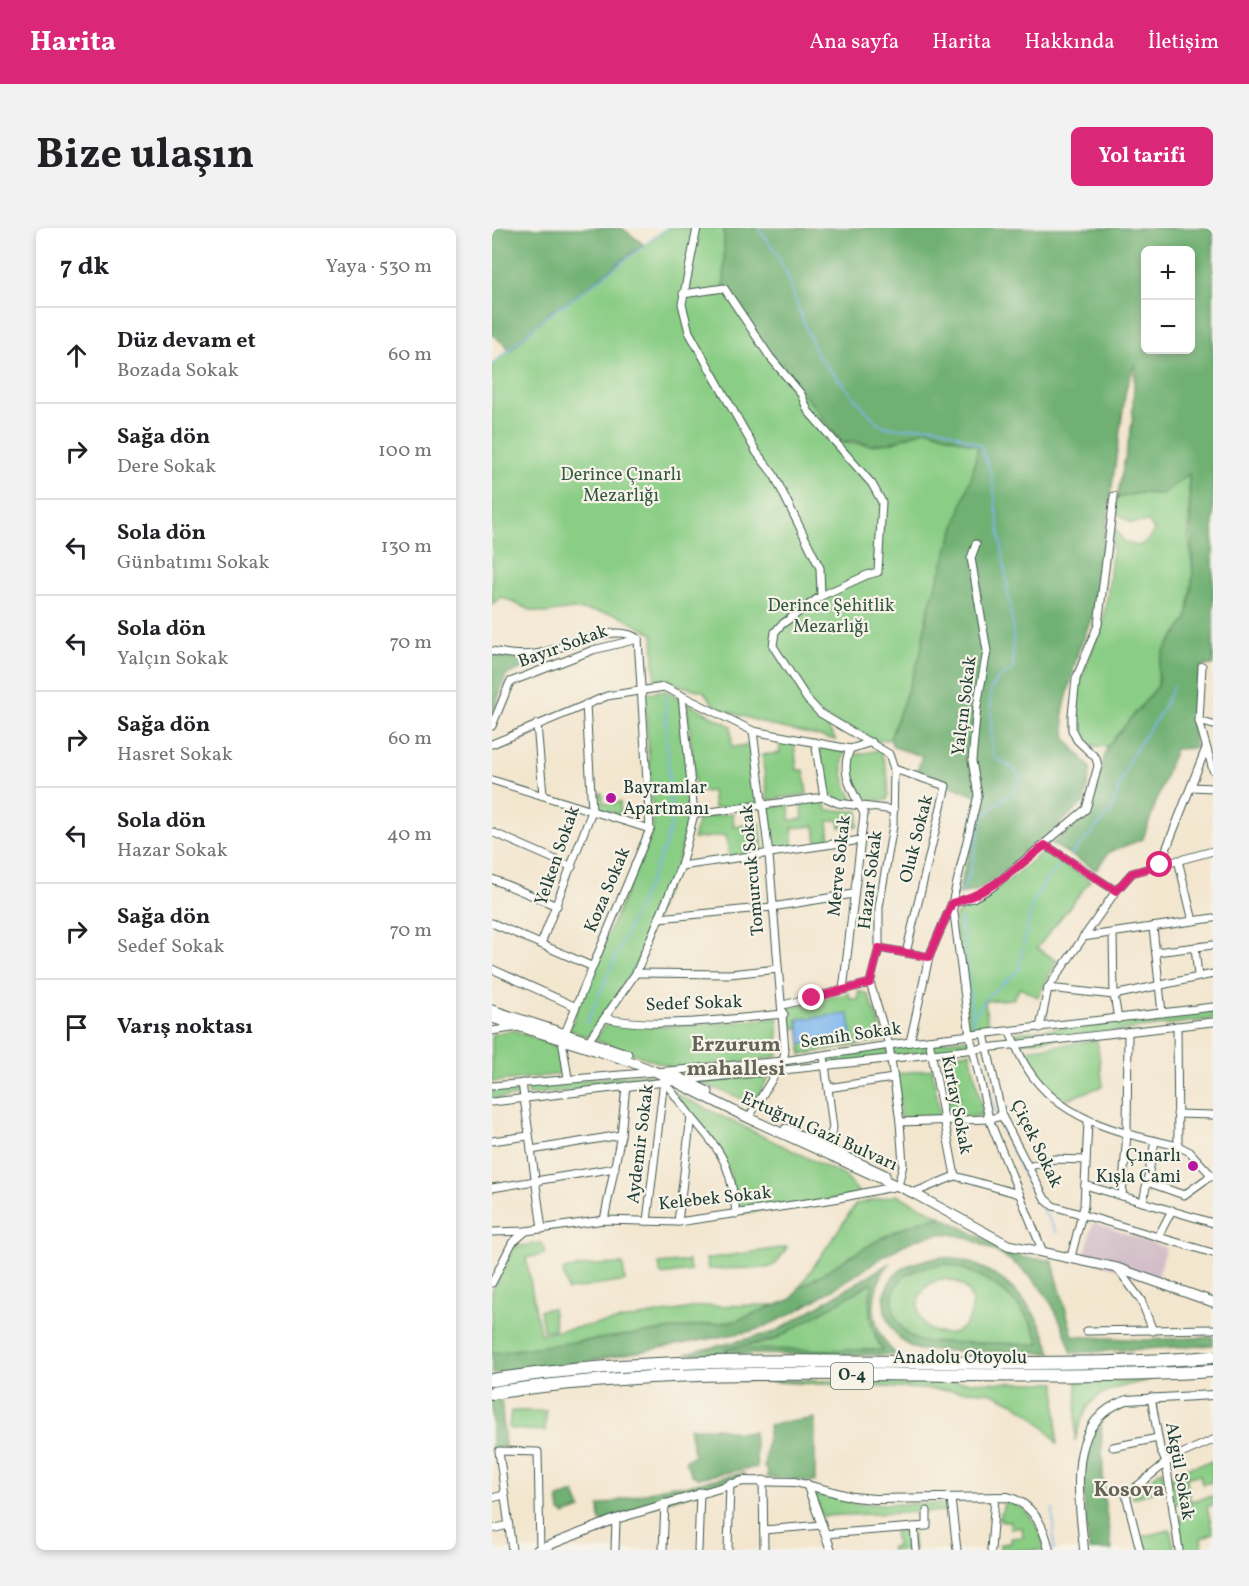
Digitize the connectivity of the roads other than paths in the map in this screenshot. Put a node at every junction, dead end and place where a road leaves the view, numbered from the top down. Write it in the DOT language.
graph roads {
  1 [pos="697,228"];
  2 [pos="683,294"];
  3 [pos="1114,496"];
  4 [pos="976,544"];
  5 [pos="821,596"];
  6 [pos="638,639"];
  7 [pos="492,651"];
  8 [pos="1202,666"];
  9 [pos="643,690"];
  10 [pos="682,696"];
  11 [pos="586,704"];
  12 [pos="1199,721"];
  13 [pos="537,724"];
  14 [pos="1213,725"];
  15 [pos="492,726"];
  16 [pos="753,731"];
  17 [pos="815,742"];
  18 [pos="872,742"];
  19 [pos="492,744"];
  20 [pos="1206,748"];
  21 [pos="850,749"];
  22 [pos="894,770"];
  23 [pos="1213,770"];
  24 [pos="492,780"];
  25 [pos="1191,788"];
  26 [pos="1213,788"];
  27 [pos="543,795"];
  28 [pos="825,798"];
  29 [pos="763,805"];
  30 [pos="860,805"];
  31 [pos="894,810"];
  32 [pos="592,811"];
  33 [pos="694,814"];
  34 [pos="650,829"];
  35 [pos="492,832"];
  36 [pos="861,840"];
  37 [pos="1045,845"];
  38 [pos="1213,851"];
  39 [pos="769,855"];
  40 [pos="1178,860"];
  41 [pos="1160,865"];
  42 [pos="681,866"];
  43 [pos="572,867"];
  44 [pos="492,879"];
  45 [pos="1116,891"];
  46 [pos="853,894"];
  47 [pos="952,903"];
  48 [pos="557,906"];
  49 [pos="772,907"];
  50 [pos="659,918"];
  51 [pos="1213,918"];
  52 [pos="1193,921"];
  53 [pos="492,923"];
  54 [pos="1153,927"];
  55 [pos="1113,933"];
  56 [pos="1083,937"];
  57 [pos="541,944"];
  58 [pos="1213,945"];
  59 [pos="1194,947"];
  60 [pos="879,948"];
  61 [pos="1156,952"];
  62 [pos="906,953"];
  63 [pos="929,957"];
  64 [pos="591,966"];
  65 [pos="492,969"];
  66 [pos="778,969"];
  67 [pos="636,973"];
  68 [pos="1213,974"];
  69 [pos="1198,976"];
  70 [pos="870,983"];
  71 [pos="1159,985"];
  72 [pos="1048,988"];
  73 [pos="843,990"];
  74 [pos="1114,995"];
  75 [pos="574,1005"];
  76 [pos="783,1005"];
  77 [pos="1213,1007"];
  78 [pos="492,1010"];
  79 [pos="1162,1013"];
  80 [pos="784,1014"];
  81 [pos="492,1018"];
  82 [pos="606,1018"];
  83 [pos="1118,1018"];
  84 [pos="1213,1022"];
  85 [pos="1177,1026"];
  86 [pos="519,1027"];
  87 [pos="1040,1028"];
  88 [pos="492,1031"];
  89 [pos="1009,1031"];
  90 [pos="1128,1032"];
  91 [pos="564,1036"];
  92 [pos="589,1040"];
  93 [pos="929,1040"];
  94 [pos="910,1042"];
  95 [pos="978,1042"];
  96 [pos="889,1045"];
  97 [pos="1016,1046"];
  98 [pos="931,1053"];
  99 [pos="824,1056"];
  100 [pos="891,1058"];
  101 [pos="783,1061"];
  102 [pos="825,1068"];
  103 [pos="654,1071"];
  104 [pos="778,1071"];
  105 [pos="664,1076"];
  106 [pos="568,1078"];
  107 [pos="894,1078"];
  108 [pos="687,1080"];
  109 [pos="675,1081"];
  110 [pos="522,1083"];
  111 [pos="492,1086"];
  112 [pos="626,1086"];
  113 [pos="828,1088"];
  114 [pos="524,1098"];
  115 [pos="492,1102"];
  116 [pos="752,1114"];
  117 [pos="1177,1114"];
  118 [pos="1213,1115"];
  119 [pos="691,1116"];
  120 [pos="1002,1116"];
  121 [pos="989,1119"];
  122 [pos="944,1121"];
  123 [pos="900,1122"];
  124 [pos="1088,1122"];
  125 [pos="1127,1133"];
  126 [pos="621,1135"];
  127 [pos="528,1136"];
  128 [pos="492,1141"];
  129 [pos="1155,1141"];
  130 [pos="1178,1146"];
  131 [pos="826,1147"];
  132 [pos="531,1150"];
  133 [pos="1086,1161"];
  134 [pos="1028,1167"];
  135 [pos="615,1168"];
  136 [pos="955,1176"];
  137 [pos="1212,1176"];
  138 [pos="535,1181"];
  139 [pos="1147,1182"];
  140 [pos="1085,1185"];
  141 [pos="898,1186"];
  142 [pos="492,1188"];
  143 [pos="913,1193"];
  144 [pos="1019,1194"];
  145 [pos="1122,1196"];
  146 [pos="1143,1202"];
  147 [pos="1172,1210"];
  148 [pos="736,1214"];
  149 [pos="1082,1214"];
  150 [pos="604,1220"];
  151 [pos="647,1221"];
  152 [pos="678,1222"];
  153 [pos="1213,1223"];
  154 [pos="542,1229"];
  155 [pos="525,1231"];
  156 [pos="492,1232"];
  157 [pos="1158,1237"];
  158 [pos="1043,1252"];
  159 [pos="1213,1253"];
  160 [pos="1071,1257"];
  161 [pos="1117,1268"];
  162 [pos="492,1283"];
  163 [pos="1213,1302"];
  164 [pos="1213,1329"];
  165 [pos="1087,1331"];
  166 [pos="1154,1331"];
  167 [pos="1213,1357"];
  168 [pos="1213,1371"];
  169 [pos="492,1380"];
  170 [pos="492,1393"];
  171 [pos="1213,1395"];
  172 [pos="1151,1397"];
  173 [pos="1158,1438"];
  174 [pos="1213,1440"];
  175 [pos="1113,1447"];
  176 [pos="1166,1463"];
  177 [pos="496,1472"];
  178 [pos="763,1480"];
  179 [pos="730,1483"];
  180 [pos="807,1484"];
  181 [pos="700,1492"];
  182 [pos="504,1495"];
  183 [pos="995,1497"];
  184 [pos="492,1498"];
  185 [pos="951,1499"];
  186 [pos="665,1503"];
  187 [pos="927,1512"];
  188 [pos="616,1519"];
  189 [pos="508,1525"];
  190 [pos="914,1527"];
  191 [pos="492,1529"];
  192 [pos="824,1529"];
  193 [pos="764,1530"];
  194 [pos="539,1549"];
  195 [pos="512,1550"];
  196 [pos="615,1550"];
  197 [pos="663,1550"];
  198 [pos="698,1550"];
  199 [pos="728,1550"];
  200 [pos="764,1550"];
  201 [pos="831,1550"];
  202 [pos="916,1550"];
  203 [pos="957,1550"];
  204 [pos="991,1550"];
  205 [pos="1049,1550"];
  206 [pos="1084,1550"];
  207 [pos="1140,1550"];
  208 [pos="1179,1550"];
  1 -- 2 [label="street"];
  2 -- 5 [label="street"];
  2 -- 5 [label="street"];
  3 -- 37 [label="street"];
  4 -- 47 [label="street, Yalçın Sokak"];
  5 -- 18 [label="street"];
  6 -- 7 [label="street"];
  6 -- 9 [label="street, Koza Sokak"];
  6 -- 15 [label="street, Bayır Sokak"];
  8 -- 12 [label="street"];
  9 -- 10 [label="street"];
  9 -- 11 [label="street"];
  9 -- 34 [label="street, Koza Sokak"];
  10 -- 16 [label="street"];
  10 -- 33 [label="street"];
  11 -- 13 [label="street"];
  11 -- 32 [label="street, Yelken Sokak"];
  12 -- 14 [label="street"];
  12 -- 20 [label="street"];
  13 -- 19 [label="street"];
  13 -- 27 [label="street"];
  16 -- 17 [label="street"];
  16 -- 29 [label="street, Tomurcuk Sokak"];
  17 -- 21 [label="street"];
  17 -- 28 [label="street"];
  18 -- 21 [label="street"];
  18 -- 22 [label="street, Hazar Sokak"];
  20 -- 23 [label="street"];
  20 -- 25 [label="street"];
  21 -- 30 [label="street, Merve Sokak"];
  22 -- 31 [label="street, Hazar Sokak"];
  22 -- 62 [label="street, Oluk Sokak"];
  24 -- 27 [label="street"];
  25 -- 26 [label="street"];
  25 -- 41 [label="street"];
  27 -- 32 [label="street"];
  28 -- 29 [label="street"];
  28 -- 30 [label="street"];
  29 -- 33 [label="street"];
  29 -- 39 [label="street, Tomurcuk Sokak"];
  30 -- 31 [label="street"];
  30 -- 36 [label="street, Merve Sokak"];
  31 -- 60 [label="street, Hazar Sokak"];
  32 -- 34 [label="street"];
  32 -- 43 [label="street, Yelken Sokak"];
  33 -- 42 [label="street"];
  34 -- 64 [label="street, Koza Sokak"];
  35 -- 43 [label="street"];
  36 -- 39 [label="street"];
  36 -- 46 [label="street, Merve Sokak"];
  37 -- 45 [label="street"];
  37 -- 47 [label="street"];
  38 -- 40 [label="street"];
  39 -- 42 [label="street"];
  39 -- 49 [label="street, Tomurcuk Sokak"];
  40 -- 41 [label="street"];
  40 -- 52 [label="street"];
  41 -- 45 [label="street"];
  42 -- 50 [label="street"];
  43 -- 48 [label="street, Yelken Sokak"];
  44 -- 48 [label="street"];
  45 -- 56 [label="street"];
  46 -- 49 [label="street"];
  46 -- 73 [label="street, Merve Sokak"];
  47 -- 63 [label="street, Yalçın Sokak"];
  47 -- 95 [label="street"];
  48 -- 57 [label="street, Yelken Sokak"];
  49 -- 50 [label="street"];
  49 -- 66 [label="street, Tomurcuk Sokak"];
  50 -- 67 [label="street"];
  51 -- 52 [label="street"];
  52 -- 54 [label="street"];
  53 -- 57 [label="street"];
  54 -- 55 [label="street"];
  54 -- 61 [label="street"];
  55 -- 56 [label="street"];
  55 -- 74 [label="street"];
  56 -- 72 [label="street"];
  57 -- 64 [label="street"];
  58 -- 59 [label="street"];
  59 -- 61 [label="street"];
  59 -- 69 [label="street"];
  60 -- 62 [label="street"];
  60 -- 70 [label="street, Hazar Sokak"];
  61 -- 71 [label="street"];
  62 -- 63 [label="street"];
  63 -- 94 [label="street, Yalçın Sokak"];
  64 -- 75 [label="street, Koza Sokak"];
  65 -- 75 [label="street"];
  66 -- 67 [label="street"];
  66 -- 76 [label="street, Tomurcuk Sokak"];
  67 -- 82 [label="street"];
  68 -- 69 [label="street"];
  69 -- 71 [label="street"];
  70 -- 73 [label="street"];
  70 -- 96 [label="street"];
  71 -- 74 [label="street"];
  71 -- 79 [label="street"];
  72 -- 74 [label="street"];
  72 -- 87 [label="street"];
  73 -- 76 [label="street"];
  74 -- 83 [label="street"];
  75 -- 91 [label="street, Koza Sokak"];
  76 -- 80 [label="street, Tomurcuk Sokak"];
  77 -- 79 [label="street, Semih Sokak"];
  78 -- 91 [label="main road, Ertuğrul Gazi Bulvarı"];
  79 -- 83 [label="street, Semih Sokak"];
  80 -- 82 [label="street, Sedef Sokak"];
  80 -- 101 [label="street, Tomurcuk Sokak"];
  81 -- 86 [label="main road, Ertuğrul Gazi Bulvarı"];
  82 -- 92 [label="street"];
  83 -- 87 [label="street, Semih Sokak"];
  84 -- 85 [label="street, Semih Sokak"];
  85 -- 90 [label="street, Semih Sokak"];
  85 -- 117 [label="street"];
  86 -- 88 [label="street"];
  86 -- 91 [label="main road, Ertuğrul Gazi Bulvarı"];
  87 -- 89 [label="street, Semih Sokak"];
  89 -- 95 [label="street, Semih Sokak"];
  89 -- 97 [label="street"];
  90 -- 97 [label="street, Semih Sokak"];
  90 -- 125 [label="street"];
  91 -- 92 [label="main road, Ertuğrul Gazi Bulvarı"];
  91 -- 103 [label="main road, Ertuğrul Gazi Bulvarı"];
  91 -- 106 [label="street"];
  92 -- 105 [label="main road, Ertuğrul Gazi Bulvarı"];
  93 -- 94 [label="street, Semih Sokak"];
  93 -- 95 [label="street, Semih Sokak"];
  93 -- 98 [label="street, Kırtay Sokak"];
  94 -- 96 [label="street, Semih Sokak"];
  95 -- 97 [label="street, Semih Sokak"];
  95 -- 98 [label="street, Semih Sokak"];
  95 -- 120 [label="street, Çiçek Sokak"];
  95 -- 121 [label="street"];
  96 -- 99 [label="street, Semih Sokak"];
  96 -- 100 [label="street"];
  97 -- 124 [label="street"];
  98 -- 100 [label="street, Semih Sokak"];
  98 -- 122 [label="street, Kırtay Sokak"];
  99 -- 101 [label="street, Semih Sokak"];
  99 -- 102 [label="street"];
  100 -- 102 [label="street, Semih Sokak"];
  100 -- 107 [label="street"];
  101 -- 104 [label="street"];
  101 -- 105 [label="street, Semih Sokak"];
  102 -- 104 [label="street, Semih Sokak"];
  102 -- 113 [label="street"];
  103 -- 105 [label="main road, Ertuğrul Gazi Bulvarı"];
  103 -- 106 [label="street"];
  104 -- 108 [label="street, Semih Sokak"];
  104 -- 116 [label="street"];
  105 -- 108 [label="main road, Ertuğrul Gazi Bulvarı"];
  105 -- 109 [label="main road, Ertuğrul Gazi Bulvarı"];
  105 -- 112 [label="street, Semih Sokak"];
  105 -- 119 [label="street"];
  105 -- 151 [label="street, Aydemir Sokak"];
  106 -- 110 [label="street"];
  107 -- 113 [label="street"];
  107 -- 123 [label="street"];
  108 -- 109 [label="street, Semih Sokak"];
  108 -- 116 [label="main road, Ertuğrul Gazi Bulvarı"];
  109 -- 141 [label="main road, Ertuğrul Gazi Bulvarı"];
  110 -- 111 [label="street"];
  110 -- 114 [label="street"];
  112 -- 114 [label="street, Semih Sokak"];
  112 -- 126 [label="street"];
  113 -- 131 [label="street"];
  114 -- 115 [label="street, Semih Sokak"];
  114 -- 127 [label="street"];
  116 -- 131 [label="main road, Ertuğrul Gazi Bulvarı"];
  117 -- 118 [label="street"];
  117 -- 130 [label="street"];
  119 -- 148 [label="street"];
  119 -- 152 [label="street"];
  120 -- 121 [label="street"];
  120 -- 134 [label="street, Çiçek Sokak"];
  121 -- 122 [label="street"];
  121 -- 144 [label="street"];
  122 -- 123 [label="street"];
  122 -- 136 [label="street, Kırtay Sokak"];
  123 -- 141 [label="street"];
  124 -- 125 [label="street"];
  124 -- 133 [label="street"];
  125 -- 129 [label="street"];
  125 -- 145 [label="street"];
  126 -- 132 [label="street"];
  126 -- 135 [label="street"];
  127 -- 128 [label="street"];
  127 -- 132 [label="street"];
  129 -- 130 [label="street"];
  129 -- 139 [label="street"];
  130 -- 137 [label="street"];
  131 -- 141 [label="main road, Ertuğrul Gazi Bulvarı"];
  132 -- 138 [label="street"];
  133 -- 134 [label="street"];
  133 -- 140 [label="street"];
  134 -- 149 [label="street, Çiçek Sokak"];
  135 -- 138 [label="street"];
  135 -- 150 [label="street"];
  136 -- 143 [label="street, Kırtay Sokak"];
  136 -- 144 [label="street, Kırtay Sokak"];
  137 -- 139 [label="street"];
  138 -- 142 [label="street"];
  138 -- 154 [label="street"];
  139 -- 146 [label="street"];
  140 -- 145 [label="street"];
  140 -- 149 [label="street"];
  141 -- 143 [label="main road, Ertuğrul Gazi Bulvarı"];
  141 -- 148 [label="street, Kelebek Sokak"];
  143 -- 158 [label="main road, Ertuğrul Gazi Bulvarı"];
  144 -- 158 [label="street"];
  145 -- 146 [label="street"];
  146 -- 147 [label="street"];
  147 -- 153 [label="street"];
  147 -- 157 [label="street"];
  148 -- 152 [label="street, Kelebek Sokak"];
  149 -- 157 [label="street, Çiçek Sokak"];
  149 -- 160 [label="street"];
  150 -- 151 [label="street, Kelebek Sokak"];
  150 -- 154 [label="street, Kelebek Sokak"];
  151 -- 152 [label="street, Kelebek Sokak"];
  154 -- 155 [label="street, Kelebek Sokak"];
  155 -- 156 [label="street, Kelebek Sokak"];
  155 -- 162 [label="street"];
  157 -- 159 [label="street, Çiçek Sokak"];
  158 -- 160 [label="main road, Ertuğrul Gazi Bulvarı"];
  160 -- 161 [label="main road, Ertuğrul Gazi Bulvarı"];
  161 -- 163 [label="main road, Ertuğrul Gazi Bulvarı"];
  161 -- 166 [label="street"];
  164 -- 166 [label="street"];
  165 -- 166 [label="street"];
  167 -- 169 [label="highway, Anadolu Otoyolu / O-4"];
  168 -- 170 [label="highway, Anadolu Otoyolu / O-4"];
  171 -- 172 [label="street"];
  172 -- 173 [label="street, Akgül Sokak"];
  172 -- 206 [label="street"];
  173 -- 175 [label="street"];
  173 -- 176 [label="street, Akgül Sokak"];
  174 -- 176 [label="street"];
  176 -- 207 [label="street"];
  176 -- 208 [label="street, Akgül Sokak"];
  177 -- 182 [label="street"];
  177 -- 194 [label="street"];
  178 -- 179 [label="street"];
  178 -- 180 [label="street"];
  178 -- 193 [label="street"];
  179 -- 181 [label="street"];
  179 -- 199 [label="street"];
  180 -- 185 [label="street"];
  180 -- 192 [label="street"];
  181 -- 186 [label="street"];
  181 -- 198 [label="street"];
  182 -- 184 [label="street"];
  182 -- 189 [label="street"];
  183 -- 185 [label="street"];
  183 -- 204 [label="street"];
  183 -- 205 [label="street"];
  185 -- 203 [label="street"];
  186 -- 188 [label="street"];
  186 -- 197 [label="street"];
  187 -- 190 [label="street"];
  188 -- 194 [label="street"];
  188 -- 196 [label="street"];
  189 -- 191 [label="street"];
  189 -- 195 [label="street"];
  190 -- 192 [label="street"];
  190 -- 202 [label="street"];
  192 -- 193 [label="street"];
  192 -- 201 [label="street"];
  193 -- 200 [label="street"];
}
